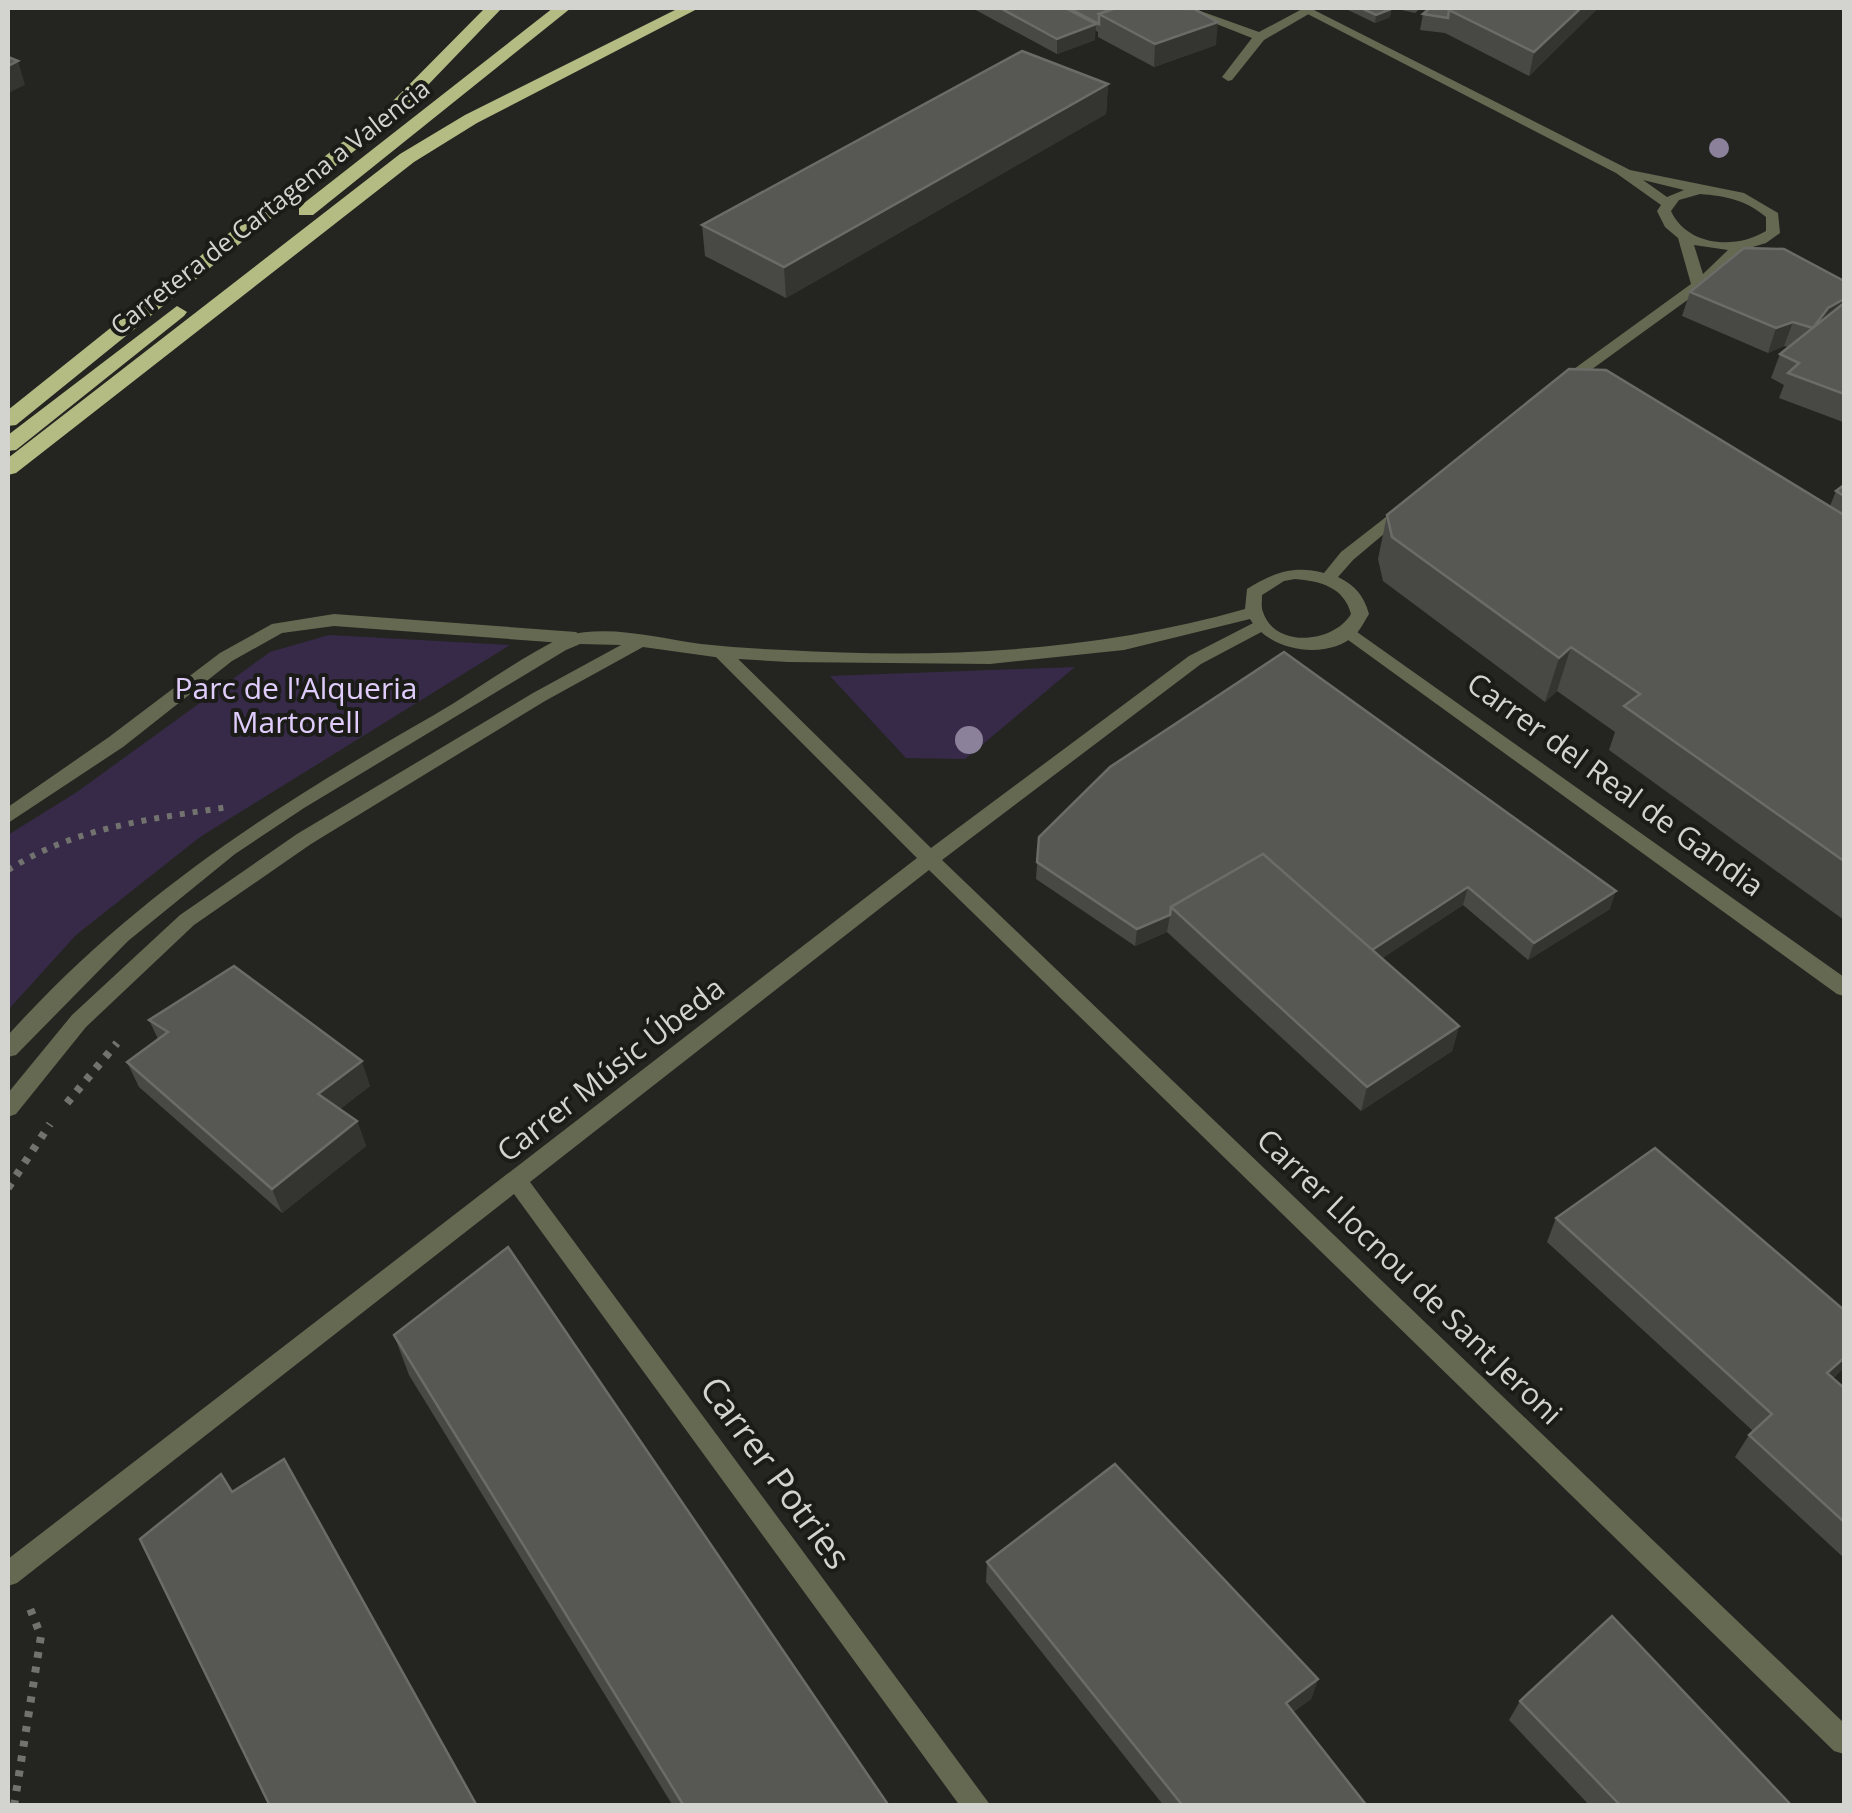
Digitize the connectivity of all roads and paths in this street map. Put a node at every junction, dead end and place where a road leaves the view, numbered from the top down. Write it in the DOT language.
graph roads {
  1 [pos="494,8"];
  2 [pos="563,8"];
  3 [pos="691,8"];
  4 [pos="1182,8"];
  5 [pos="1305,9"];
  6 [pos="1260,37"];
  7 [pos="1228,76"];
  8 [pos="1621,170"];
  9 [pos="1700,190"];
  10 [pos="1667,203"];
  11 [pos="1684,235"];
  12 [pos="1742,246"];
  13 [pos="1699,285"];
  14 [pos="1546,397"];
  15 [pos="8,420"];
  16 [pos="8,445"];
  17 [pos="8,468"];
  18 [pos="1414,500"];
  19 [pos="1328,579"];
  20 [pos="1257,619"];
  21 [pos="1350,633"];
  22 [pos="576,638"];
  23 [pos="638,643"];
  24 [pos="721,652"];
  25 [pos="8,816"];
  26 [pos="279,816"];
  27 [pos="932,858"];
  28 [pos="8,870"];
  29 [pos="1844,988"];
  30 [pos="128,1030"];
  31 [pos="8,1049"];
  32 [pos="64,1107"];
  33 [pos="8,1108"];
  34 [pos="52,1121"];
  35 [pos="518,1181"];
  36 [pos="8,1188"];
  37 [pos="8,1574"];
  38 [pos="24,1596"];
  39 [pos="1844,1741"];
  40 [pos="14,1806"];
  41 [pos="977,1806"];
  1 -- 15 [label="highway"];
  2 -- 16 [label="highway, Carretera de Cartagena a Valencia"];
  3 -- 17 [label="highway"];
  4 -- 6 [label="street"];
  5 -- 6 [label="street"];
  5 -- 8 [label="street"];
  6 -- 7 [label="street"];
  8 -- 9 [label="street"];
  8 -- 10 [label="street"];
  9 -- 10 [label="street"];
  9 -- 12 [label="street"];
  10 -- 11 [label="street"];
  11 -- 12 [label="street"];
  11 -- 13 [label="street"];
  12 -- 13 [label="street"];
  13 -- 14 [label="street"];
  18 -- 19 [label="street"];
  19 -- 20 [label="street"];
  19 -- 21 [label="street"];
  20 -- 21 [label="street"];
  20 -- 24 [label="street"];
  20 -- 27 [label="street, Carrer Músic Úbeda"];
  21 -- 29 [label="street, Carrer del Real de Gandia"];
  22 -- 23 [label="street"];
  22 -- 25 [label="street"];
  22 -- 26 [label="street"];
  23 -- 24 [label="street"];
  23 -- 33 [label="street"];
  24 -- 27 [label="street, Carrer Llocnou de Sant Jeroni"];
  26 -- 28 [label="path"];
  26 -- 31 [label="street"];
  27 -- 35 [label="street, Carrer Músic Úbeda"];
  27 -- 39 [label="street, Carrer Llocnou de Sant Jeroni"];
  30 -- 32 [label="path"];
  34 -- 36 [label="path"];
  35 -- 37 [label="street, Carrer Músic Úbeda"];
  35 -- 41 [label="street, Carrer Potries"];
  38 -- 40 [label="path"];
}
